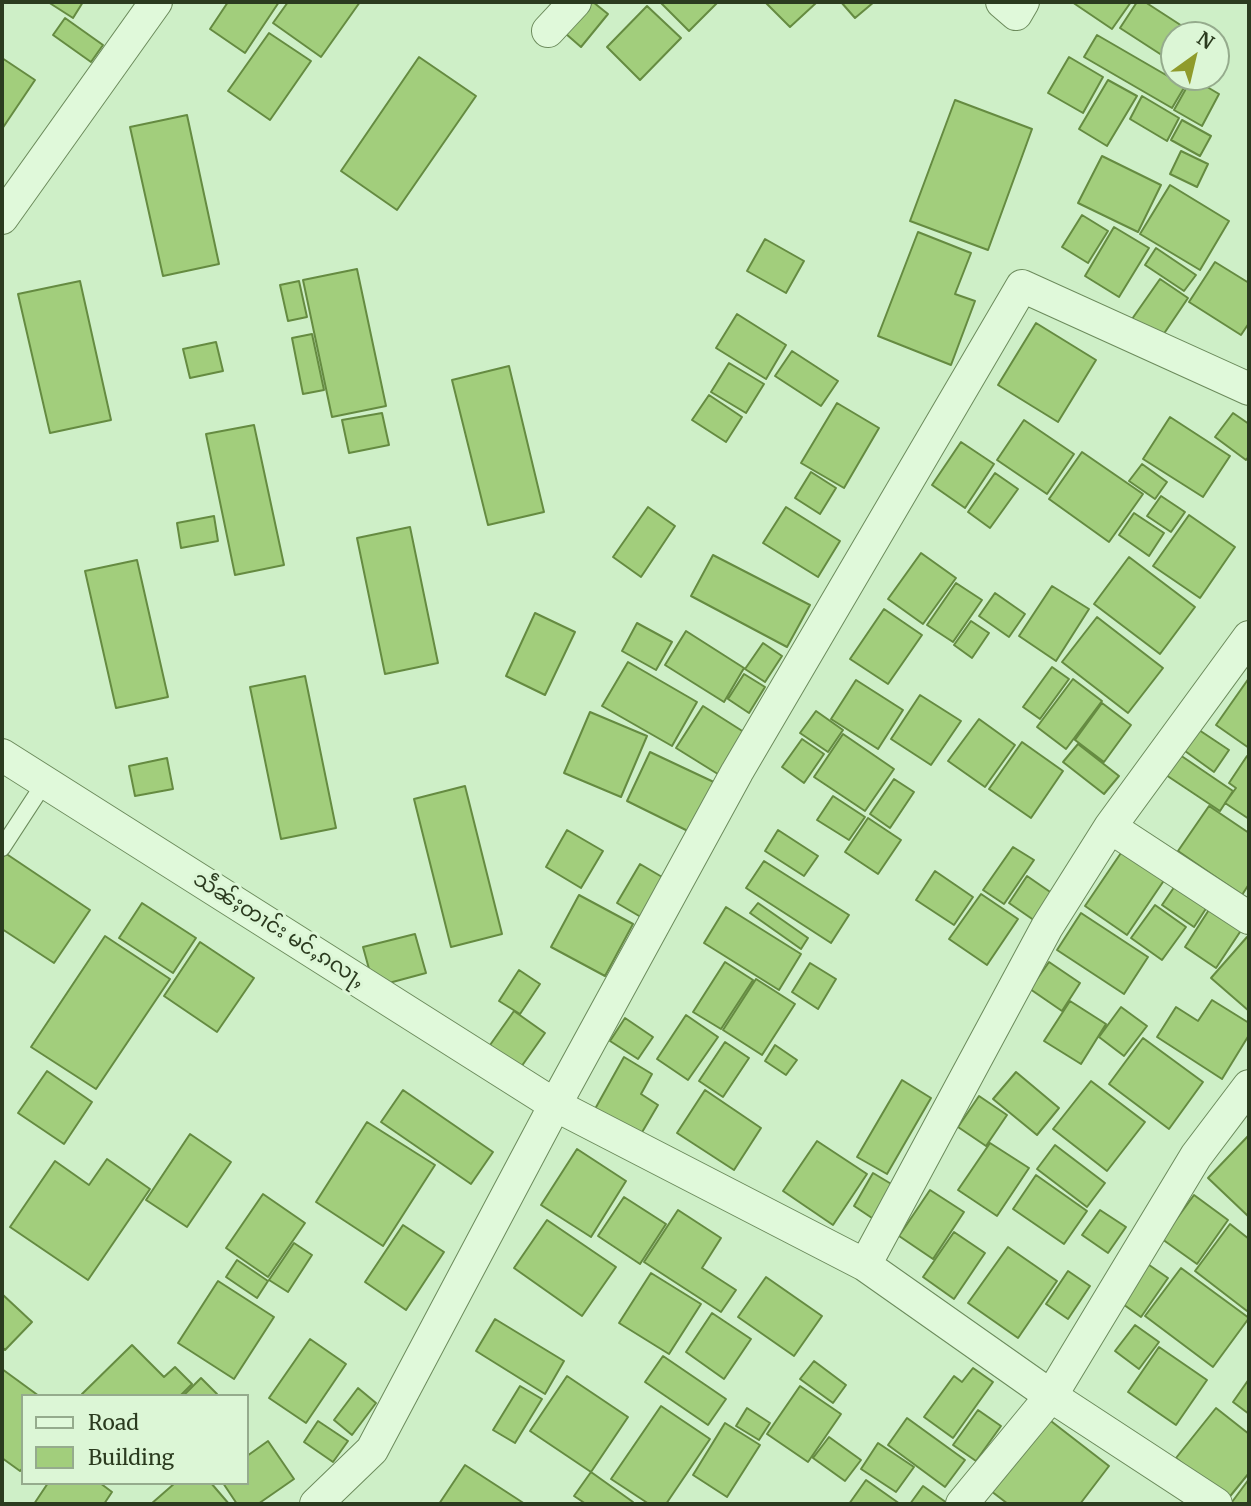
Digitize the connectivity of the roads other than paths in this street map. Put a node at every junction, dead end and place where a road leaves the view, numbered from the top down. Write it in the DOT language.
graph roads {
  1 [pos="156,2"];
  2 [pos="575,2"];
  3 [pos="1002,2"];
  4 [pos="1023,2"];
  5 [pos="548,32"];
  6 [pos="2,218"];
  7 [pos="1249,389"];
  8 [pos="1249,637"];
  9 [pos="2,755"];
  10 [pos="45,782"];
  11 [pos="1110,827"];
  12 [pos="2,848"];
  13 [pos="1249,918"];
  14 [pos="1249,1086"];
  15 [pos="555,1105"];
  16 [pos="865,1265"];
  17 [pos="1051,1396"];
  18 [pos="316,1504"];
  19 [pos="962,1504"];
  20 [pos="1216,1504"];
  1 -- 6 [label="street"];
  2 -- 5 [label="street"];
  3 -- 4 [label="street"];
  7 -- 15 [label="street"];
  8 -- 11 [label="street"];
  9 -- 10 [label="street, သဵၼ်ႈတၢင်း မင်ႇၵလႃႇ"];
  10 -- 12 [label="lane"];
  10 -- 15 [label="street, သဵၼ်ႈတၢင်း မင်ႇၵလႃႇ"];
  11 -- 13 [label="street"];
  11 -- 16 [label="street"];
  14 -- 17 [label="street"];
  15 -- 16 [label="street, သဵၼ်ႈတၢင်း မင်ႇၵလႃႇ"];
  15 -- 18 [label="street"];
  16 -- 17 [label="street, သဵၼ်ႈတၢင်း မင်ႇၵလႃႇ"];
  17 -- 19 [label="street"];
  17 -- 20 [label="street, သဵၼ်ႈတၢင်း မင်ႇၵလႃႇ"];
}
